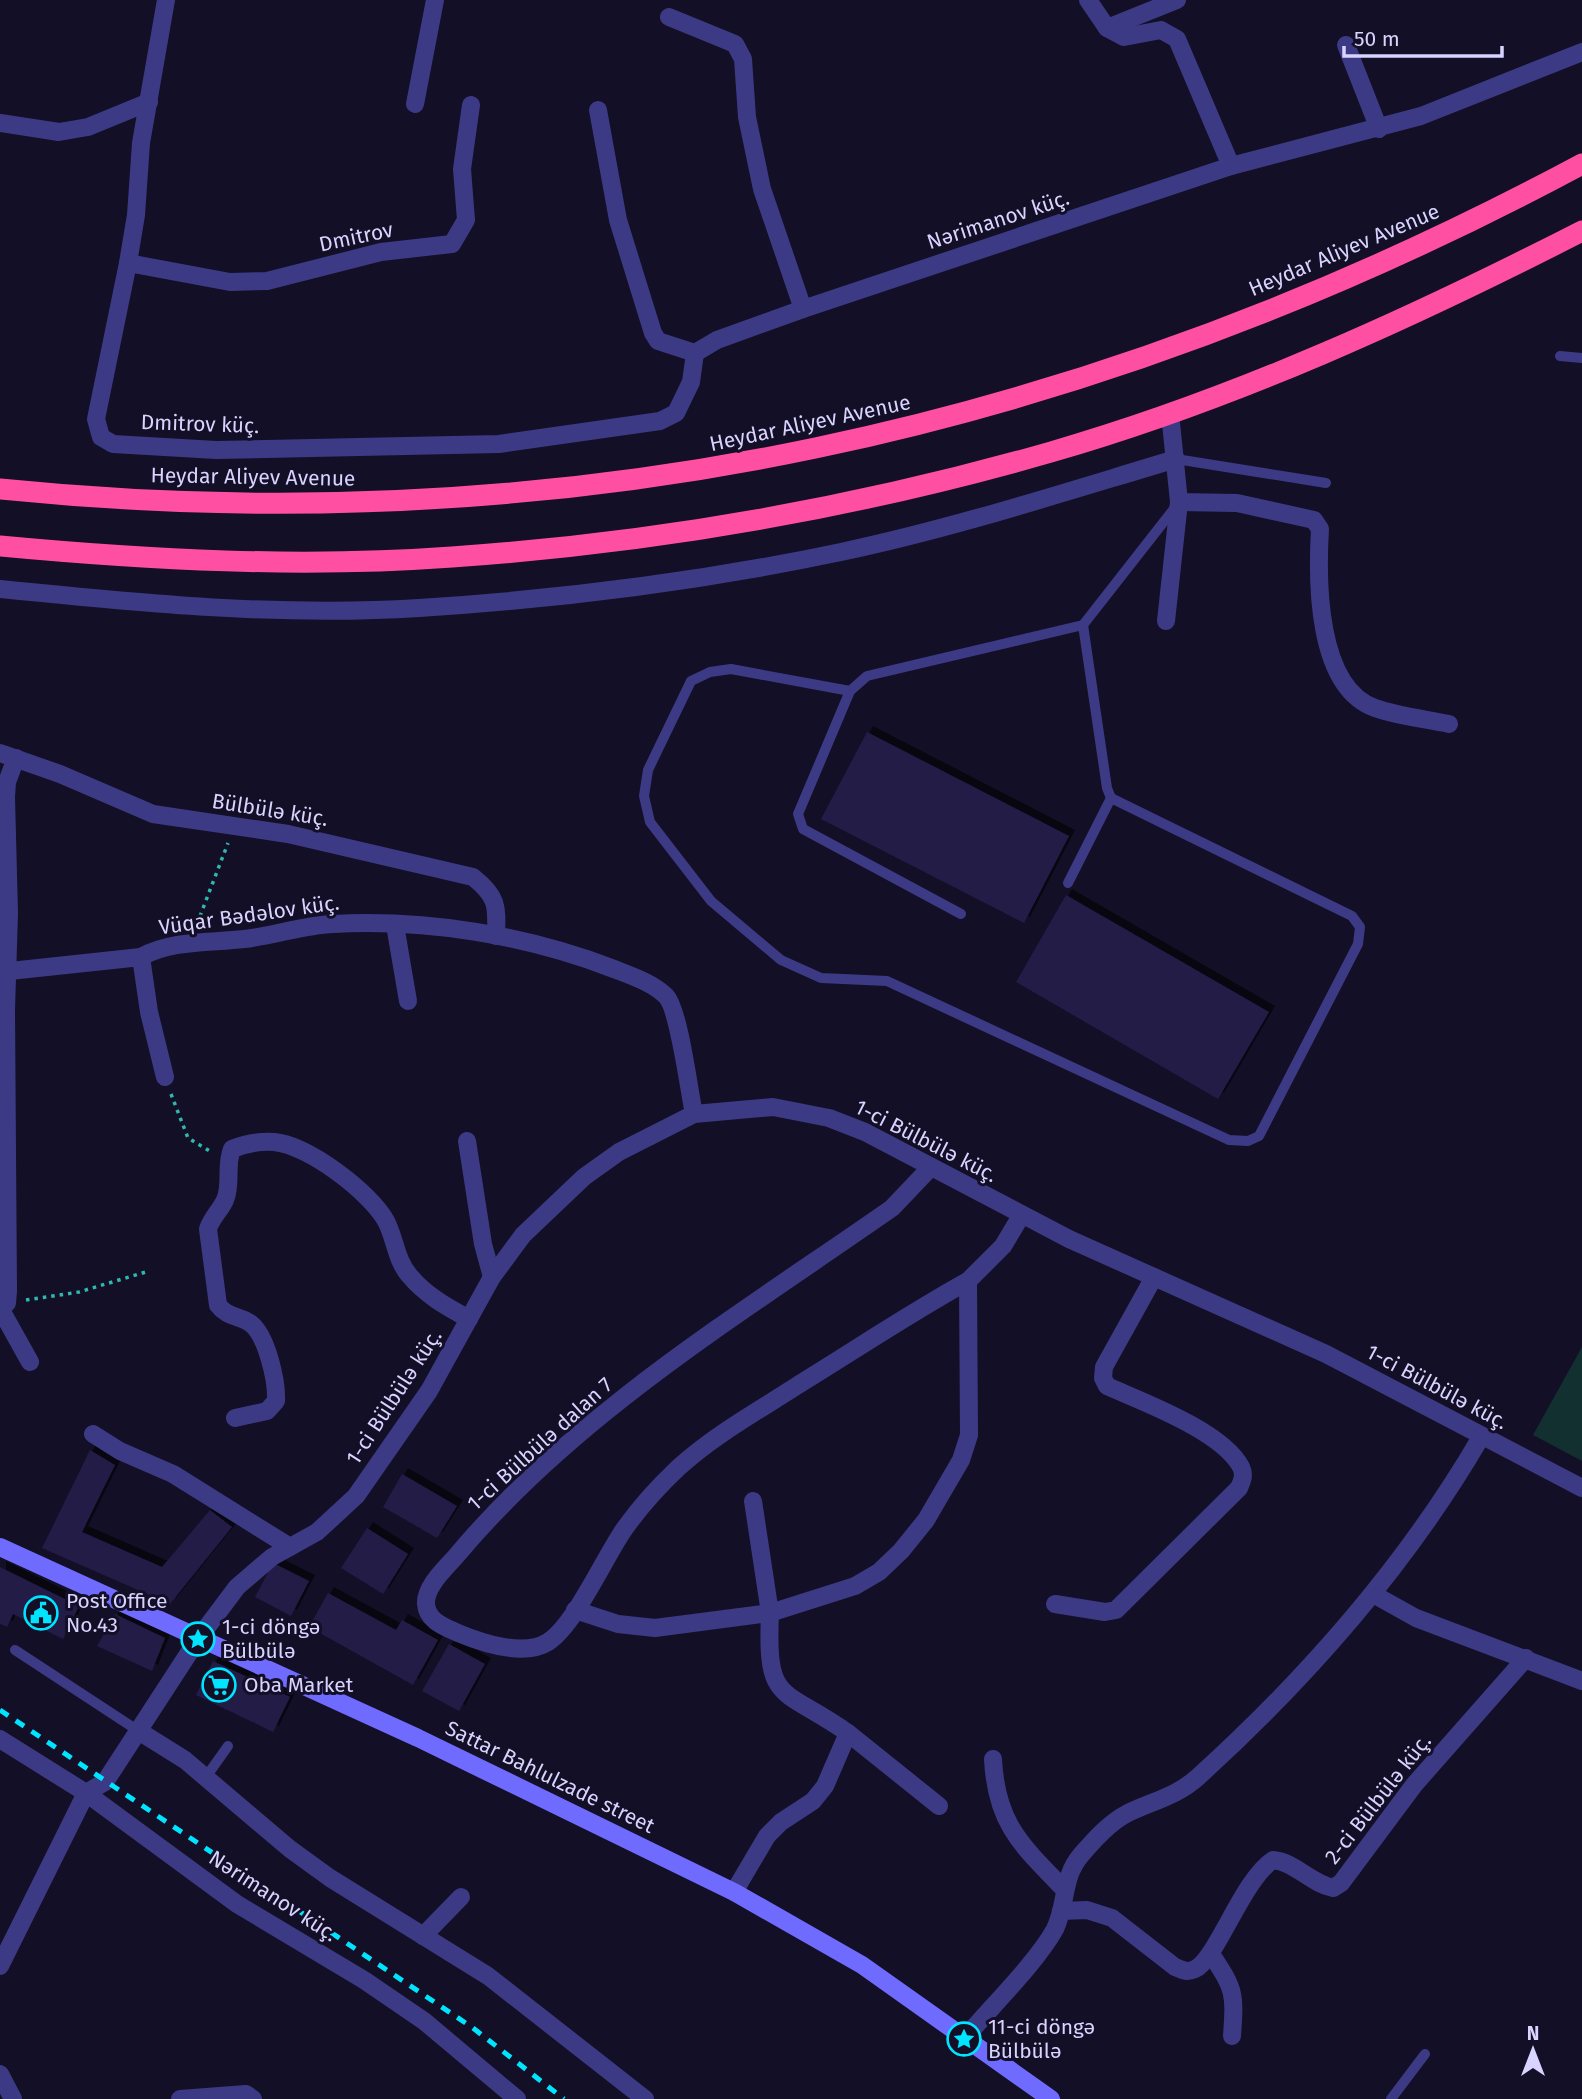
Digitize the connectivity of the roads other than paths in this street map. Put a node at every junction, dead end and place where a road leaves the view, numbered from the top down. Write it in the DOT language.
graph roads {
  1 [pos="166,0"];
  2 [pos="435,0"];
  3 [pos="1088,0"];
  4 [pos="1177,0"];
  5 [pos="669,17"];
  6 [pos="1107,28"];
  7 [pos="1346,45"];
  8 [pos="1582,52"];
  9 [pos="149,102"];
  10 [pos="415,104"];
  11 [pos="471,105"];
  12 [pos="598,110"];
  13 [pos="0,123"];
  14 [pos="1379,129"];
  15 [pos="1582,164"];
  16 [pos="1231,166"];
  17 [pos="1582,231"];
  18 [pos="128,263"];
  19 [pos="803,309"];
  20 [pos="695,353"];
  21 [pos="1560,356"];
  22 [pos="1582,358"];
  23 [pos="1171,413"];
  24 [pos="1176,459"];
  25 [pos="1326,483"];
  26 [pos="0,489"];
  27 [pos="1179,502"];
  28 [pos="0,546"];
  29 [pos="0,589"];
  30 [pos="1166,621"];
  31 [pos="1083,625"];
  32 [pos="850,691"];
  33 [pos="1448,724"];
  34 [pos="8,755"];
  35 [pos="1111,798"];
  36 [pos="1068,883"];
  37 [pos="961,914"];
  38 [pos="396,925"];
  39 [pos="496,936"];
  40 [pos="141,957"];
  41 [pos="2,970"];
  42 [pos="408,1001"];
  43 [pos="166,1077"];
  44 [pos="3,1089"];
  45 [pos="694,1114"];
  46 [pos="467,1141"];
  47 [pos="931,1167"];
  48 [pos="1021,1216"];
  49 [pos="492,1277"];
  50 [pos="1154,1277"];
  51 [pos="968,1281"];
  52 [pos="2,1307"];
  53 [pos="470,1319"];
  54 [pos="30,1362"];
  55 [pos="235,1418"];
  56 [pos="93,1434"];
  57 [pos="1481,1437"];
  58 [pos="1582,1488"];
  59 [pos="753,1501"];
  60 [pos="290,1546"];
  61 [pos="0,1547"];
  62 [pos="1373,1594"];
  63 [pos="1055,1604"];
  64 [pos="575,1610"];
  65 [pos="770,1613"];
  66 [pos="198,1639"];
  67 [pos="15,1650"];
  68 [pos="1526,1658"];
  69 [pos="1582,1681"];
  70 [pos="137,1730"];
  71 [pos="848,1733"];
  72 [pos="0,1739"];
  73 [pos="228,1746"];
  74 [pos="993,1759"];
  75 [pos="206,1777"];
  76 [pos="86,1793"];
  77 [pos="940,1806"];
  78 [pos="1064,1889"];
  79 [pos="734,1892"];
  80 [pos="461,1897"];
  81 [pos="1061,1912"];
  82 [pos="424,1936"];
  83 [pos="1211,1954"];
  84 [pos="0,1966"];
  85 [pos="1232,2036"];
  86 [pos="964,2039"];
  87 [pos="1425,2053"];
  88 [pos="0,2074"];
  89 [pos="13,2099"];
  90 [pos="180,2099"];
  91 [pos="253,2099"];
  92 [pos="517,2099"];
  93 [pos="645,2099"];
  94 [pos="1051,2099"];
  95 [pos="1391,2099"];
  1 -- 9 [label="street, Dmitrov küç."];
  2 -- 10 [label="street"];
  3 -- 6 [label="street"];
  4 -- 6 [label="street"];
  5 -- 19 [label="street"];
  6 -- 16 [label="street"];
  7 -- 14 [label="street"];
  8 -- 14 [label="street, Nərimanov küç."];
  9 -- 13 [label="street"];
  9 -- 18 [label="street, Dmitrov küç."];
  11 -- 18 [label="street, Dmitrov"];
  12 -- 20 [label="street"];
  14 -- 16 [label="street, Nərimanov küç."];
  15 -- 26 [label="highway, Heydar Aliyev Avenue"];
  16 -- 19 [label="street, Nərimanov küç."];
  17 -- 23 [label="highway"];
  18 -- 20 [label="street, Dmitrov küç."];
  19 -- 20 [label="street, Nərimanov küç."];
  21 -- 22 [label="lane"];
  23 -- 24 [label="street"];
  23 -- 28 [label="highway"];
  24 -- 25 [label="lane"];
  24 -- 27 [label="street"];
  24 -- 29 [label="street"];
  27 -- 30 [label="street"];
  27 -- 31 [label="lane"];
  27 -- 33 [label="street"];
  31 -- 32 [label="lane"];
  31 -- 35 [label="lane"];
  32 -- 35 [label="lane"];
  32 -- 37 [label="lane"];
  34 -- 39 [label="street, Bülbülə küç."];
  34 -- 41 [label="street"];
  35 -- 36 [label="lane"];
  38 -- 39 [label="street, Vüqar Bədəlov küç."];
  38 -- 40 [label="street, Vüqar Bədəlov küç."];
  38 -- 42 [label="street"];
  39 -- 45 [label="street, Vüqar Bədəlov küç."];
  40 -- 41 [label="street, Vüqar Bədəlov küç."];
  40 -- 43 [label="street"];
  41 -- 44 [label="street"];
  44 -- 52 [label="street"];
  45 -- 47 [label="street, 1-ci Bülbülə küç."];
  45 -- 49 [label="street, 1-ci Bülbülə küç."];
  46 -- 49 [label="street"];
  47 -- 48 [label="street, 1-ci Bülbülə küç."];
  47 -- 64 [label="street, 1-ci Bülbülə dalan 7"];
  48 -- 50 [label="street, 1-ci Bülbülə küç."];
  48 -- 51 [label="street, 1-ci Bülbülə dalan 7"];
  49 -- 53 [label="street, 1-ci Bülbülə küç."];
  50 -- 57 [label="street, 1-ci Bülbülə küç."];
  50 -- 63 [label="street"];
  51 -- 64 [label="street, 1-ci Bülbülə dalan 7"];
  51 -- 65 [label="street"];
  52 -- 54 [label="street"];
  53 -- 55 [label="street"];
  53 -- 60 [label="street, 1-ci Bülbülə küç."];
  56 -- 60 [label="street"];
  57 -- 58 [label="street, 1-ci Bülbülə küç."];
  57 -- 62 [label="street"];
  59 -- 65 [label="street"];
  60 -- 66 [label="street, 1-ci Bülbülə küç."];
  61 -- 66 [label="main road, Sattar Bahlulzade street"];
  62 -- 68 [label="street"];
  62 -- 78 [label="street"];
  64 -- 65 [label="street"];
  65 -- 71 [label="street"];
  66 -- 70 [label="street, 1-ci Bülbülə küç."];
  66 -- 79 [label="main road, Sattar Bahlulzade street"];
  67 -- 70 [label="lane"];
  68 -- 69 [label="street"];
  68 -- 83 [label="street, 2-ci Bülbülə küç."];
  70 -- 75 [label="street"];
  70 -- 76 [label="street, 1-ci Bülbülə küç."];
  71 -- 77 [label="street"];
  71 -- 79 [label="street"];
  72 -- 76 [label="street, Nərimanov küç."];
  73 -- 75 [label="lane"];
  74 -- 78 [label="street"];
  75 -- 82 [label="street"];
  76 -- 84 [label="street"];
  76 -- 92 [label="street, Nərimanov küç."];
  78 -- 81 [label="street"];
  79 -- 86 [label="main road, Sattar Bahlulzade street"];
  80 -- 82 [label="street"];
  81 -- 83 [label="street"];
  81 -- 86 [label="street"];
  82 -- 93 [label="street"];
  83 -- 85 [label="street"];
  86 -- 94 [label="main road, Sattar Bahlulzade street"];
  87 -- 95 [label="lane"];
  88 -- 89 [label="street"];
  90 -- 91 [label="street"];
}
